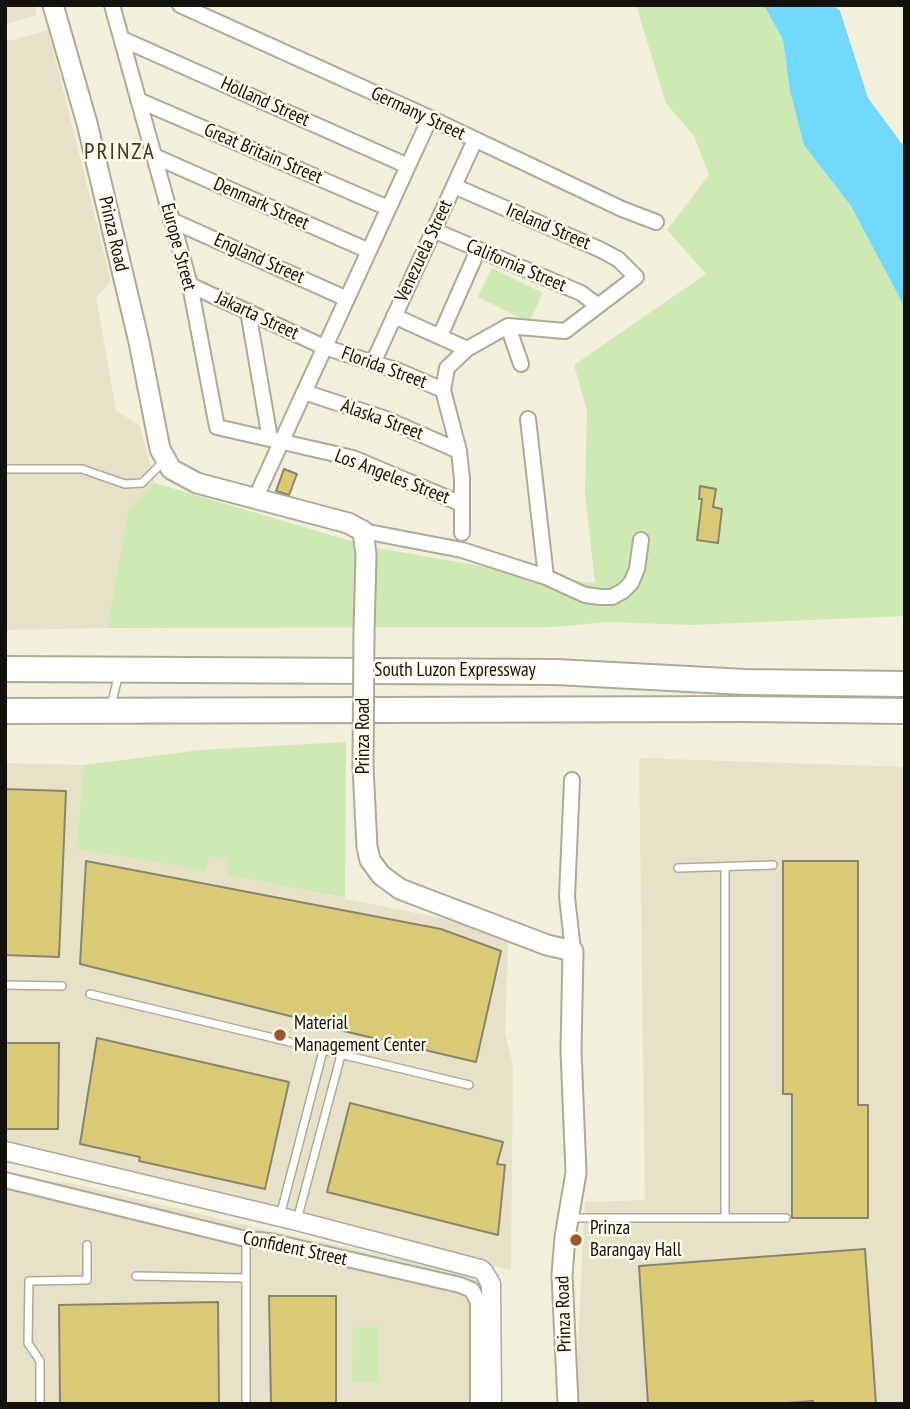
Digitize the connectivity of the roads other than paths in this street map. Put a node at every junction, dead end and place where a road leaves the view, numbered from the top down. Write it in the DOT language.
graph roads {
  1 [pos="53,5"];
  2 [pos="112,5"];
  3 [pos="180,5"];
  4 [pos="122,39"];
  5 [pos="138,100"];
  6 [pos="430,118"];
  7 [pos="475,140"];
  8 [pos="154,156"];
  9 [pos="408,166"];
  10 [pos="454,186"];
  11 [pos="388,208"];
  12 [pos="171,219"];
  13 [pos="656,222"];
  14 [pos="433,230"];
  15 [pos="478,250"];
  16 [pos="369,251"];
  17 [pos="190,285"];
  18 [pos="347,299"];
  19 [pos="597,305"];
  20 [pos="248,311"];
  21 [pos="394,316"];
  22 [pos="508,326"];
  23 [pos="440,337"];
  24 [pos="324,347"];
  25 [pos="467,349"];
  26 [pos="373,363"];
  27 [pos="521,364"];
  28 [pos="443,390"];
  29 [pos="304,392"];
  30 [pos="528,419"];
  31 [pos="276,440"];
  32 [pos="459,451"];
  33 [pos="166,460"];
  34 [pos="5,469"];
  35 [pos="256,497"];
  36 [pos="462,504"];
  37 [pos="363,531"];
  38 [pos="462,533"];
  39 [pos="641,540"];
  40 [pos="546,577"];
  41 [pos="5,669"];
  42 [pos="121,669"];
  43 [pos="905,684"];
  44 [pos="5,711"];
  45 [pos="110,711"];
  46 [pos="905,711"];
  47 [pos="572,780"];
  48 [pos="773,865"];
  49 [pos="725,867"];
  50 [pos="678,868"];
  51 [pos="573,951"];
  52 [pos="5,985"];
  53 [pos="62,986"];
  54 [pos="90,994"];
  55 [pos="323,1051"];
  56 [pos="341,1055"];
  57 [pos="469,1086"];
  58 [pos="5,1150"];
  59 [pos="5,1180"];
  60 [pos="568,1217"];
  61 [pos="725,1217"];
  62 [pos="786,1218"];
  63 [pos="289,1219"];
  64 [pos="246,1239"];
  65 [pos="87,1245"];
  66 [pos="136,1276"];
  67 [pos="245,1278"];
  68 [pos="40,1404"];
  69 [pos="246,1404"];
  70 [pos="478,1404"];
  71 [pos="492,1404"];
  72 [pos="568,1404"];
  1 -- 33 [label="main road, Prinza Road"];
  2 -- 4 [label="street, Europe Street"];
  3 -- 6 [label="street, Germany Street"];
  4 -- 5 [label="street, Europe Street"];
  4 -- 9 [label="street, Holland Street"];
  5 -- 8 [label="street, Europe Street"];
  5 -- 11 [label="street, Great Britain Street"];
  6 -- 7 [label="street, Germany Street"];
  6 -- 9 [label="street"];
  7 -- 10 [label="street, Venezuela Street"];
  7 -- 13 [label="street, Germany Street"];
  8 -- 12 [label="street, Europe Street"];
  8 -- 16 [label="street, Denmark Street"];
  9 -- 11 [label="street"];
  10 -- 14 [label="street, Venezuela Street"];
  10 -- 19 [label="street, Ireland Street"];
  11 -- 16 [label="street"];
  12 -- 17 [label="street, Europe Street"];
  12 -- 18 [label="street, England Street"];
  14 -- 15 [label="street, California Street"];
  14 -- 21 [label="street, Venezuela Street"];
  15 -- 19 [label="street, California Street"];
  15 -- 23 [label="street"];
  16 -- 18 [label="street"];
  17 -- 20 [label="street, Jakarta Street"];
  17 -- 31 [label="street, Europe Street"];
  18 -- 24 [label="street"];
  19 -- 22 [label="street"];
  20 -- 24 [label="street, Jakarta Street"];
  20 -- 31 [label="street"];
  21 -- 23 [label="street"];
  21 -- 26 [label="street, Venezuela Street"];
  22 -- 25 [label="street"];
  22 -- 27 [label="street"];
  23 -- 25 [label="street"];
  24 -- 26 [label="street, Florida Street"];
  24 -- 29 [label="street"];
  25 -- 28 [label="street"];
  26 -- 28 [label="street, Florida Street"];
  28 -- 32 [label="street"];
  29 -- 31 [label="street"];
  29 -- 32 [label="street, Alaska Street"];
  30 -- 40 [label="street"];
  31 -- 35 [label="street"];
  31 -- 36 [label="street, Los Angeles Street"];
  32 -- 36 [label="street"];
  33 -- 34 [label="lane"];
  33 -- 35 [label="main road"];
  35 -- 37 [label="main road"];
  36 -- 38 [label="street"];
  37 -- 40 [label="street"];
  37 -- 51 [label="main road, Prinza Road, bridge"];
  39 -- 40 [label="street"];
  41 -- 42 [label="highway, South Luzon Expressway"];
  42 -- 43 [label="highway, South Luzon Expressway"];
  42 -- 45 [label="lane"];
  44 -- 45 [label="highway, South Luzon Expressway"];
  45 -- 46 [label="highway, South Luzon Expressway"];
  47 -- 51 [label="street"];
  48 -- 49 [label="lane"];
  49 -- 50 [label="lane"];
  49 -- 61 [label="lane"];
  51 -- 60 [label="main road, Prinza Road"];
  52 -- 53 [label="lane"];
  54 -- 55 [label="lane"];
  55 -- 56 [label="lane"];
  55 -- 63 [label="lane"];
  56 -- 57 [label="lane"];
  56 -- 63 [label="lane"];
  58 -- 63 [label="street"];
  59 -- 64 [label="street, Confident Street"];
  60 -- 61 [label="lane"];
  60 -- 72 [label="main road, Prinza Road"];
  61 -- 62 [label="lane"];
  63 -- 71 [label="street"];
  64 -- 67 [label="lane"];
  64 -- 70 [label="street, Confident Street"];
  65 -- 68 [label="lane"];
  66 -- 67 [label="lane"];
  67 -- 69 [label="lane"];
}
